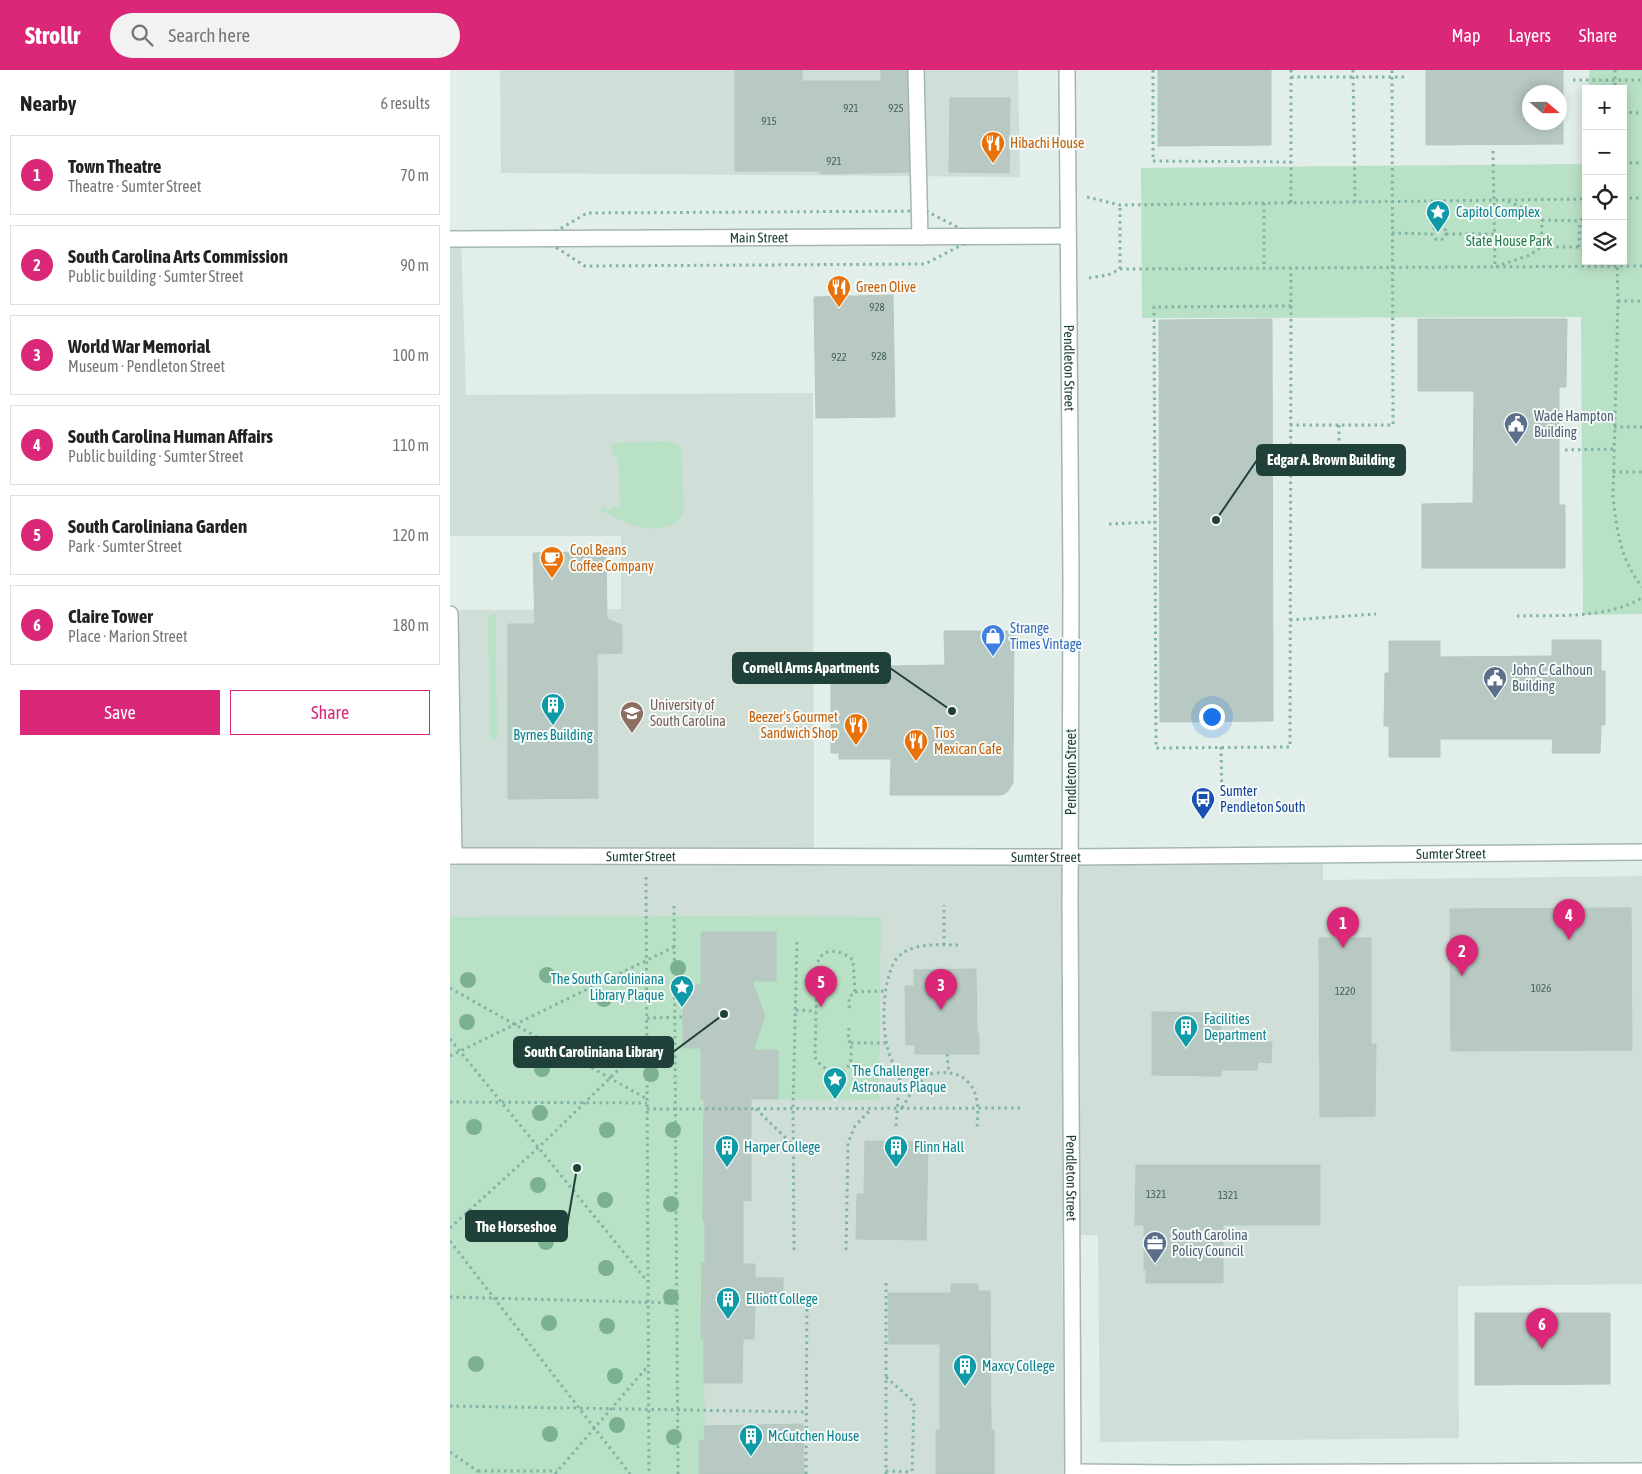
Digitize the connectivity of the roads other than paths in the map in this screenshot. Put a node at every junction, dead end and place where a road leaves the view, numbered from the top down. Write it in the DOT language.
graph roads {
  1 [pos="916,70"];
  2 [pos="1067,70"];
  3 [pos="1068,236"];
  4 [pos="920,237"];
  5 [pos="450,240"];
  6 [pos="450,614"];
  7 [pos="1642,852"];
  8 [pos="452,856"];
  9 [pos="1070,857"];
  10 [pos="1642,1471"];
  11 [pos="1073,1473"];
  1 -- 4 [label="street"];
  2 -- 3 [label="street, Pendleton Street"];
  3 -- 4 [label="street, Main Street"];
  3 -- 9 [label="street, Pendleton Street"];
  4 -- 5 [label="street, Main Street"];
  6 -- 8 [label="street"];
  7 -- 9 [label="street, Sumter Street"];
  8 -- 9 [label="street, Sumter Street"];
  9 -- 11 [label="street, Pendleton Street"];
  10 -- 11 [label="street"];
}
